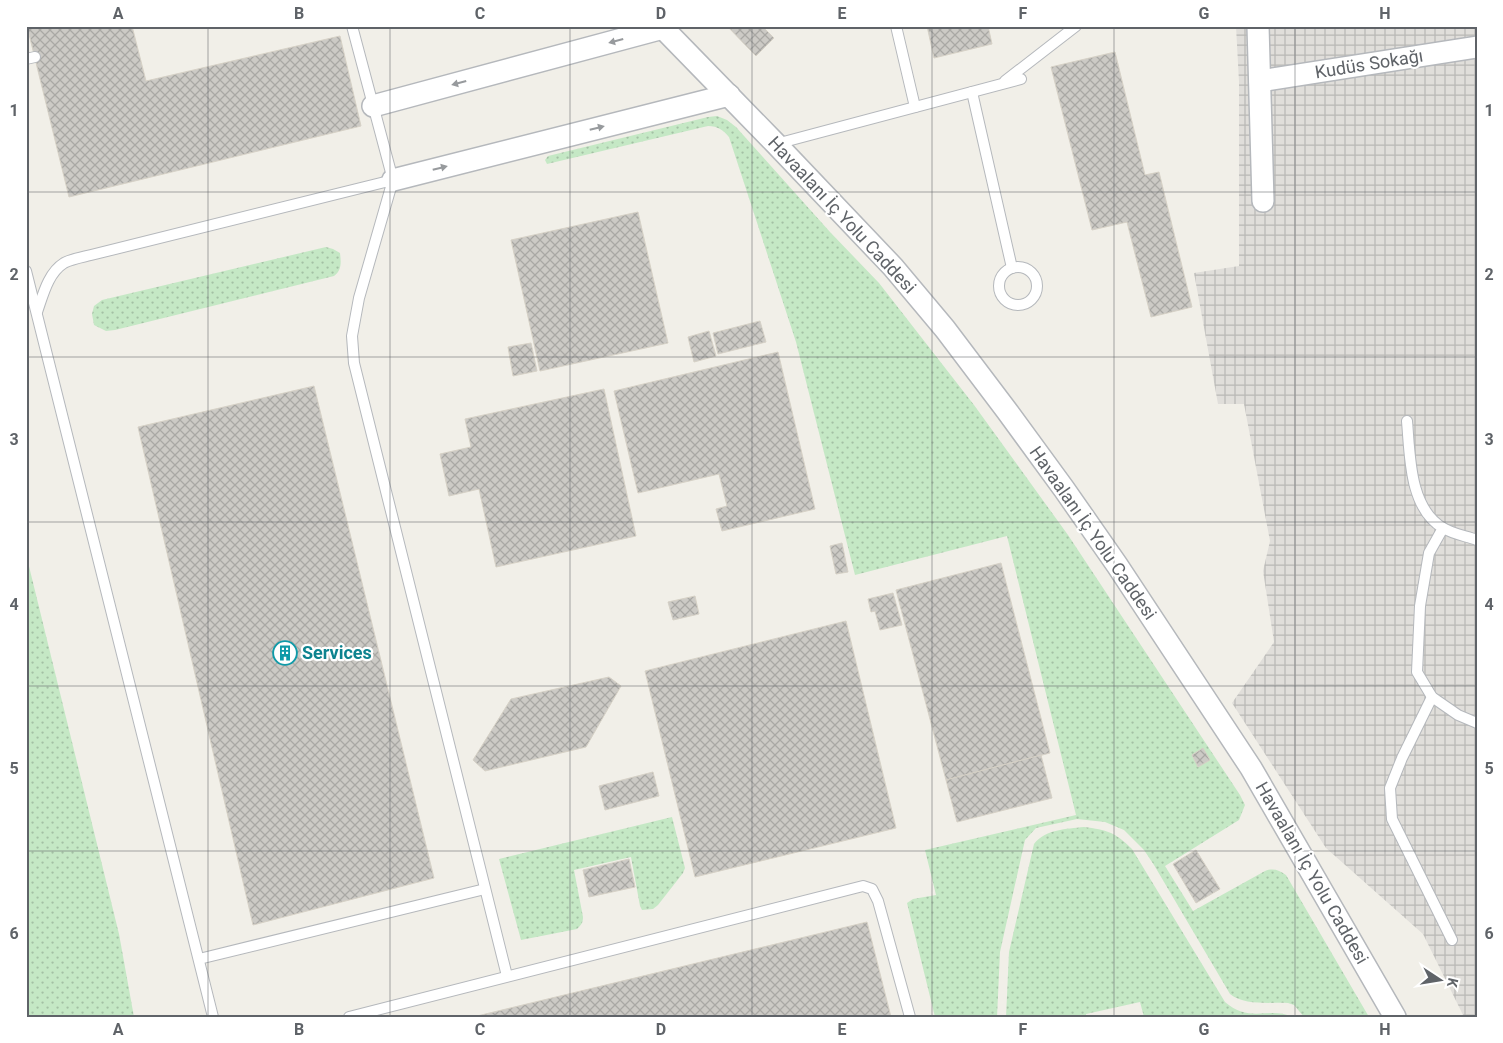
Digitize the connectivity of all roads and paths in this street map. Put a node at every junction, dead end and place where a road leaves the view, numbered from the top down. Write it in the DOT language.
graph roads {
  1 [pos="352,26"];
  2 [pos="896,26"];
  3 [pos="1076,26"];
  4 [pos="1258,26"];
  5 [pos="662,27"];
  6 [pos="1477,47"];
  7 [pos="1021,79"];
  8 [pos="1260,81"];
  9 [pos="1000,84"];
  10 [pos="972,92"];
  11 [pos="729,95"];
  12 [pos="373,106"];
  13 [pos="915,107"];
  14 [pos="776,144"];
  15 [pos="392,180"];
  16 [pos="1263,201"];
  17 [pos="1012,268"];
  18 [pos="26,271"];
  19 [pos="37,312"];
  20 [pos="1406,421"];
  21 [pos="1443,528"];
  22 [pos="1477,540"];
  23 [pos="1432,697"];
  24 [pos="1477,723"];
  25 [pos="485,889"];
  26 [pos="1452,940"];
  27 [pos="199,959"];
  28 [pos="506,976"];
  29 [pos="213,1017"];
  30 [pos="349,1017"];
  31 [pos="910,1017"];
  32 [pos="1395,1017"];
  1 -- 12 [label="lane"];
  2 -- 13 [label="lane"];
  3 -- 9 [label="lane"];
  4 -- 8 [label="street"];
  5 -- 11 [label="street, Havaalanı İç Yolu Caddesi"];
  5 -- 12 [label="street, Havaalanı İç Yolu Caddesi, one-way"];
  6 -- 8 [label="street, Kudüs Sokağı"];
  7 -- 9 [label="lane"];
  8 -- 16 [label="street"];
  9 -- 10 [label="lane"];
  10 -- 13 [label="lane"];
  10 -- 17 [label="lane"];
  11 -- 14 [label="street, Havaalanı İç Yolu Caddesi"];
  15 -- 11 [label="street, one-way"];
  12 -- 15 [label="lane"];
  13 -- 14 [label="lane"];
  14 -- 32 [label="street, Havaalanı İç Yolu Caddesi"];
  15 -- 19 [label="lane"];
  15 -- 25 [label="lane"];
  18 -- 19 [label="lane"];
  19 -- 27 [label="lane"];
  20 -- 21 [label="lane"];
  21 -- 22 [label="lane"];
  21 -- 23 [label="lane"];
  23 -- 24 [label="lane"];
  23 -- 26 [label="lane"];
  25 -- 27 [label="lane"];
  25 -- 28 [label="lane"];
  27 -- 29 [label="lane"];
  28 -- 30 [label="lane"];
  28 -- 31 [label="lane"];
}
